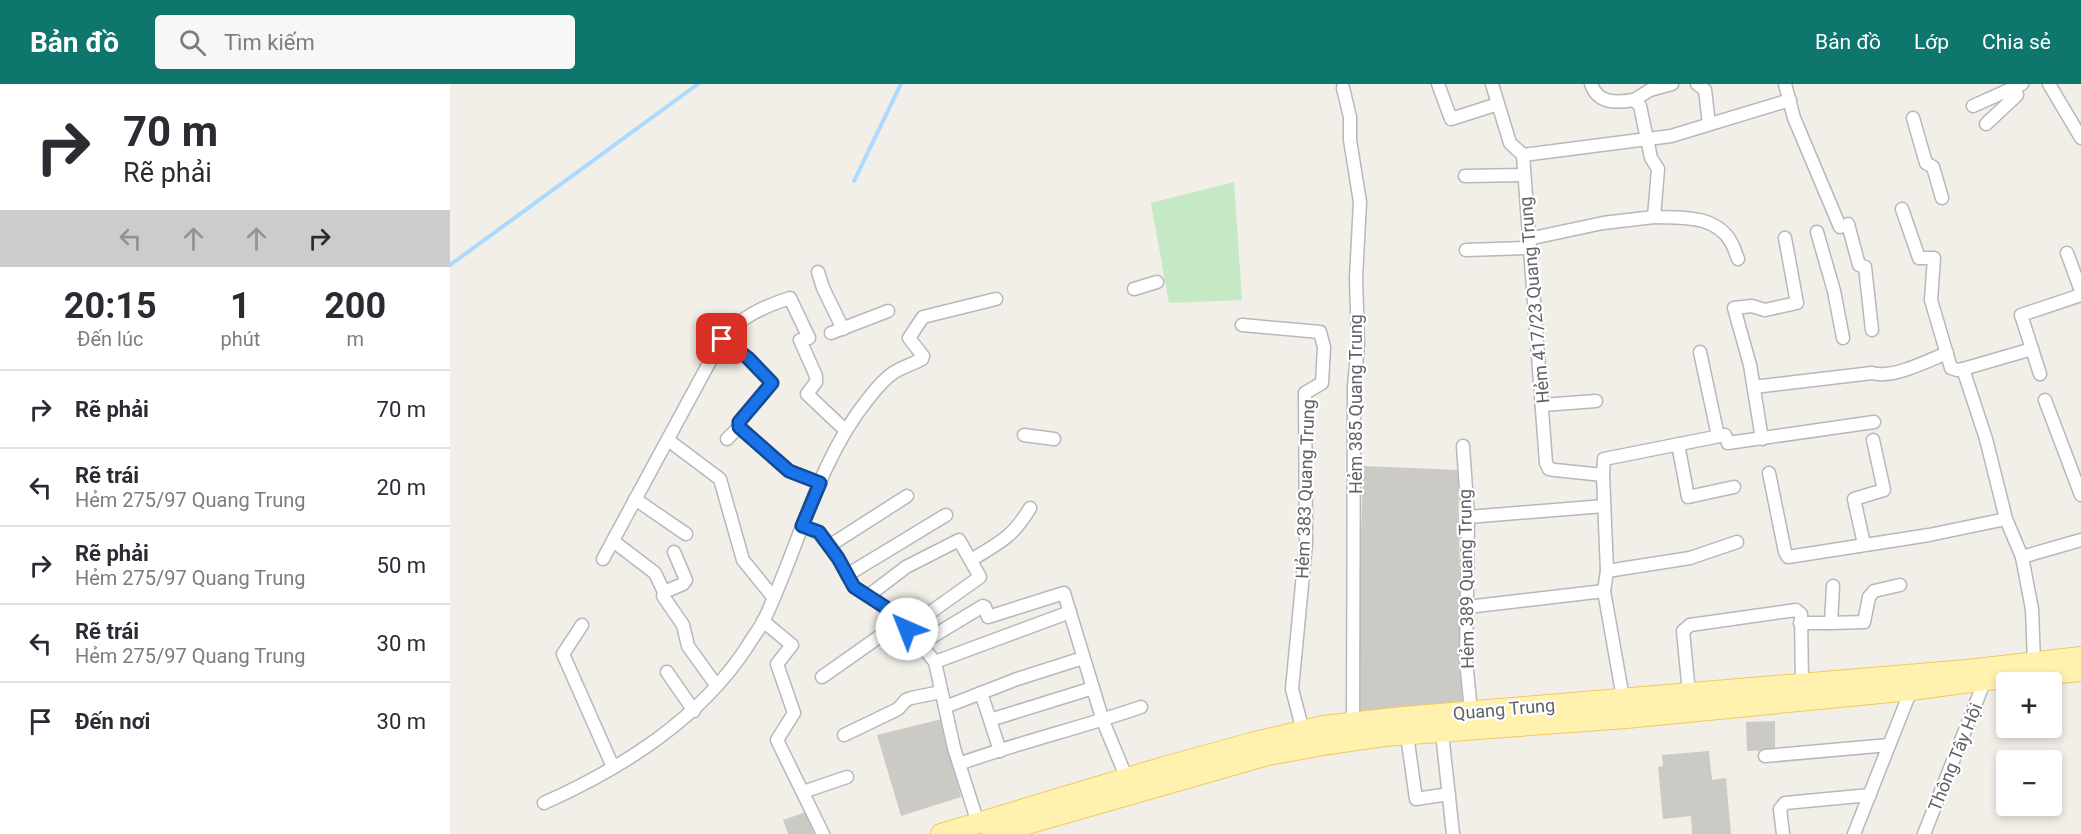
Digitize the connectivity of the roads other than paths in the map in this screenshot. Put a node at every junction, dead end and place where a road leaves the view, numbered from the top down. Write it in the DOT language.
graph roads {
  1 [pos="1437,84"];
  2 [pos="1492,84"];
  3 [pos="1591,84"];
  4 [pos="1672,84"];
  5 [pos="1696,84"];
  6 [pos="1785,84"];
  7 [pos="2049,84"];
  8 [pos="2019,86"];
  9 [pos="1343,88"];
  10 [pos="1634,100"];
  11 [pos="1790,100"];
  12 [pos="1498,104"];
  13 [pos="1973,106"];
  14 [pos="1913,118"];
  15 [pos="1709,124"];
  16 [pos="1986,124"];
  17 [pos="2081,138"];
  18 [pos="1647,139"];
  19 [pos="1523,155"];
  20 [pos="1465,176"];
  21 [pos="1524,176"];
  22 [pos="1942,198"];
  23 [pos="1902,209"];
  24 [pos="1654,217"];
  25 [pos="1817,232"];
  26 [pos="1785,238"];
  27 [pos="1529,244"];
  28 [pos="1466,250"];
  29 [pos="2067,254"];
  30 [pos="1738,260"];
  31 [pos="818,272"];
  32 [pos="1156,282"];
  33 [pos="1134,289"];
  34 [pos="2081,293"];
  35 [pos="996,299"];
  36 [pos="888,311"];
  37 [pos="1242,325"];
  38 [pos="1872,330"];
  39 [pos="1843,338"];
  40 [pos="722,339"];
  41 [pos="2032,349"];
  42 [pos="1700,352"];
  43 [pos="1947,353"];
  44 [pos="1963,369"];
  45 [pos="2040,374"];
  46 [pos="1754,387"];
  47 [pos="2045,400"];
  48 [pos="1596,401"];
  49 [pos="1542,405"];
  50 [pos="1874,422"];
  51 [pos="739,427"];
  52 [pos="845,430"];
  53 [pos="1024,435"];
  54 [pos="1718,436"];
  55 [pos="727,439"];
  56 [pos="1054,439"];
  57 [pos="1762,439"];
  58 [pos="668,440"];
  59 [pos="1873,440"];
  60 [pos="1678,444"];
  61 [pos="1463,446"];
  62 [pos="1769,473"];
  63 [pos="1603,475"];
  64 [pos="820,483"];
  65 [pos="1734,487"];
  66 [pos="2081,495"];
  67 [pos="907,496"];
  68 [pos="635,499"];
  69 [pos="1604,506"];
  70 [pos="1030,508"];
  71 [pos="946,514"];
  72 [pos="1468,517"];
  73 [pos="2006,519"];
  74 [pos="802,526"];
  75 [pos="686,534"];
  76 [pos="2081,540"];
  77 [pos="613,542"];
  78 [pos="1737,542"];
  79 [pos="1864,544"];
  80 [pos="829,546"];
  81 [pos="675,552"];
  82 [pos="2022,557"];
  83 [pos="603,559"];
  84 [pos="971,560"];
  85 [pos="1606,571"];
  86 [pos="847,575"];
  87 [pos="1900,585"];
  88 [pos="1833,586"];
  89 [pos="1604,591"];
  90 [pos="664,592"];
  91 [pos="868,596"];
  92 [pos="773,597"];
  93 [pos="1467,607"];
  94 [pos="1070,612"];
  95 [pos="763,621"];
  96 [pos="1800,623"];
  97 [pos="1831,623"];
  98 [pos="582,625"];
  99 [pos="904,626"];
  100 [pos="921,644"];
  101 [pos="2081,657"];
  102 [pos="1083,658"];
  103 [pos="934,662"];
  104 [pos="2034,662"];
  105 [pos="2081,671"];
  106 [pos="667,672"];
  107 [pos="1986,674"];
  108 [pos="822,677"];
  109 [pos="1802,683"];
  110 [pos="716,685"];
  111 [pos="1093,688"];
  112 [pos="1911,690"];
  113 [pos="942,692"];
  114 [pos="981,693"];
  115 [pos="1689,693"];
  116 [pos="945,707"];
  117 [pos="1141,707"];
  118 [pos="1624,708"];
  119 [pos="694,711"];
  120 [pos="1471,711"];
  121 [pos="990,720"];
  122 [pos="1103,721"];
  123 [pos="1353,723"];
  124 [pos="1442,733"];
  125 [pos="844,735"];
  126 [pos="1407,735"];
  127 [pos="1305,739"];
  128 [pos="1889,745"];
  129 [pos="1000,751"];
  130 [pos="1765,756"];
  131 [pos="959,764"];
  132 [pos="613,767"];
  133 [pos="847,777"];
  134 [pos="1127,779"];
  135 [pos="803,792"];
  136 [pos="1449,794"];
  137 [pos="1870,795"];
  138 [pos="544,803"];
  139 [pos="985,829"];
  140 [pos="823,834"];
  141 [pos="941,834"];
  142 [pos="1453,834"];
  143 [pos="1783,834"];
  144 [pos="1854,834"];
  145 [pos="1924,834"];
  1 -- 12 [label="street"];
  2 -- 12 [label="street"];
  3 -- 10 [label="street"];
  4 -- 10 [label="street"];
  5 -- 15 [label="street"];
  6 -- 11 [label="street"];
  7 -- 17 [label="street"];
  8 -- 13 [label="street"];
  8 -- 16 [label="street"];
  9 -- 123 [label="street, Hẻm 385 Quang Trung"];
  10 -- 18 [label="street"];
  11 -- 15 [label="street"];
  11 -- 38 [label="street"];
  12 -- 19 [label="street"];
  14 -- 22 [label="street"];
  15 -- 18 [label="street"];
  18 -- 19 [label="street"];
  18 -- 24 [label="street"];
  19 -- 21 [label="street, Hẻm 417/23 Quang Trung"];
  20 -- 21 [label="street"];
  21 -- 27 [label="street, Hẻm 417/23 Quang Trung"];
  23 -- 43 [label="street"];
  24 -- 27 [label="street"];
  24 -- 30 [label="street"];
  25 -- 39 [label="street"];
  26 -- 46 [label="street"];
  27 -- 28 [label="street"];
  27 -- 49 [label="street, Hẻm 417/23 Quang Trung"];
  29 -- 34 [label="street"];
  31 -- 36 [label="street"];
  32 -- 33 [label="street"];
  34 -- 41 [label="street"];
  35 -- 52 [label="street"];
  37 -- 127 [label="street, Hẻm 383 Quang Trung"];
  40 -- 51 [label="street"];
  40 -- 52 [label="street"];
  40 -- 58 [label="street"];
  41 -- 44 [label="street"];
  41 -- 45 [label="street"];
  42 -- 54 [label="street"];
  43 -- 44 [label="street"];
  43 -- 46 [label="street"];
  44 -- 73 [label="street"];
  46 -- 57 [label="street"];
  47 -- 66 [label="street"];
  48 -- 49 [label="street"];
  49 -- 63 [label="street, Hẻm 417/23 Quang Trung"];
  50 -- 57 [label="street"];
  51 -- 55 [label="street"];
  51 -- 64 [label="street"];
  52 -- 64 [label="street"];
  53 -- 56 [label="street"];
  54 -- 57 [label="street"];
  54 -- 60 [label="street"];
  58 -- 68 [label="street"];
  58 -- 92 [label="street"];
  59 -- 79 [label="street"];
  60 -- 63 [label="street"];
  60 -- 65 [label="street"];
  61 -- 72 [label="street, Hẻm 389 Quang Trung"];
  62 -- 79 [label="street"];
  63 -- 69 [label="street"];
  64 -- 74 [label="street"];
  67 -- 80 [label="street"];
  68 -- 75 [label="street"];
  68 -- 77 [label="street"];
  69 -- 72 [label="street"];
  69 -- 85 [label="street"];
  70 -- 84 [label="street"];
  71 -- 86 [label="street"];
  72 -- 93 [label="street, Hẻm 389 Quang Trung"];
  73 -- 79 [label="street"];
  73 -- 82 [label="street"];
  74 -- 80 [label="street"];
  74 -- 92 [label="street"];
  76 -- 82 [label="street"];
  77 -- 83 [label="street"];
  77 -- 90 [label="street"];
  78 -- 85 [label="street"];
  80 -- 86 [label="street"];
  81 -- 90 [label="street"];
  82 -- 104 [label="street"];
  84 -- 91 [label="street"];
  84 -- 99 [label="street"];
  85 -- 89 [label="street"];
  86 -- 91 [label="street"];
  87 -- 97 [label="street"];
  88 -- 97 [label="street"];
  89 -- 93 [label="street"];
  89 -- 118 [label="street"];
  90 -- 110 [label="street"];
  91 -- 99 [label="street"];
  92 -- 95 [label="street"];
  93 -- 120 [label="street, Hẻm 389 Quang Trung"];
  94 -- 100 [label="street"];
  94 -- 102 [label="street"];
  94 -- 103 [label="street"];
  95 -- 110 [label="street"];
  95 -- 135 [label="street"];
  96 -- 97 [label="street"];
  96 -- 109 [label="street"];
  96 -- 115 [label="street"];
  98 -- 132 [label="street"];
  99 -- 100 [label="street"];
  99 -- 108 [label="street"];
  100 -- 103 [label="street"];
  101 -- 104 [label="main road, Quang Trung"];
  102 -- 111 [label="street"];
  102 -- 114 [label="street"];
  103 -- 113 [label="street"];
  104 -- 107 [label="main road, Quang Trung"];
  105 -- 107 [label="main road, Quang Trung"];
  106 -- 119 [label="street"];
  107 -- 109 [label="main road, Quang Trung"];
  107 -- 112 [label="main road, Quang Trung"];
  107 -- 145 [label="street, Thông Tây Hội"];
  109 -- 115 [label="main road, Quang Trung"];
  110 -- 119 [label="street"];
  111 -- 121 [label="street"];
  111 -- 122 [label="street"];
  112 -- 118 [label="main road, Quang Trung"];
  112 -- 128 [label="street"];
  113 -- 116 [label="street"];
  113 -- 125 [label="street"];
  114 -- 116 [label="street"];
  114 -- 121 [label="street"];
  115 -- 118 [label="main road, Quang Trung"];
  116 -- 131 [label="street"];
  117 -- 122 [label="street"];
  118 -- 120 [label="main road, Quang Trung"];
  118 -- 124 [label="main road, Quang Trung"];
  119 -- 132 [label="street"];
  120 -- 123 [label="main road, Quang Trung"];
  121 -- 129 [label="street"];
  122 -- 129 [label="street"];
  122 -- 134 [label="street"];
  123 -- 127 [label="main road, Quang Trung"];
  124 -- 126 [label="main road, Quang Trung"];
  124 -- 136 [label="street"];
  126 -- 127 [label="main road, Quang Trung"];
  126 -- 136 [label="street"];
  127 -- 134 [label="main road, Quang Trung"];
  127 -- 139 [label="main road, Quang Trung"];
  128 -- 130 [label="street"];
  128 -- 137 [label="street"];
  129 -- 131 [label="street"];
  131 -- 139 [label="street"];
  132 -- 138 [label="street"];
  133 -- 135 [label="street"];
  134 -- 139 [label="main road, Quang Trung"];
  135 -- 140 [label="street"];
  136 -- 142 [label="street"];
  137 -- 143 [label="street"];
  137 -- 144 [label="street"];
  139 -- 141 [label="main road, Quang Trung"];
}
